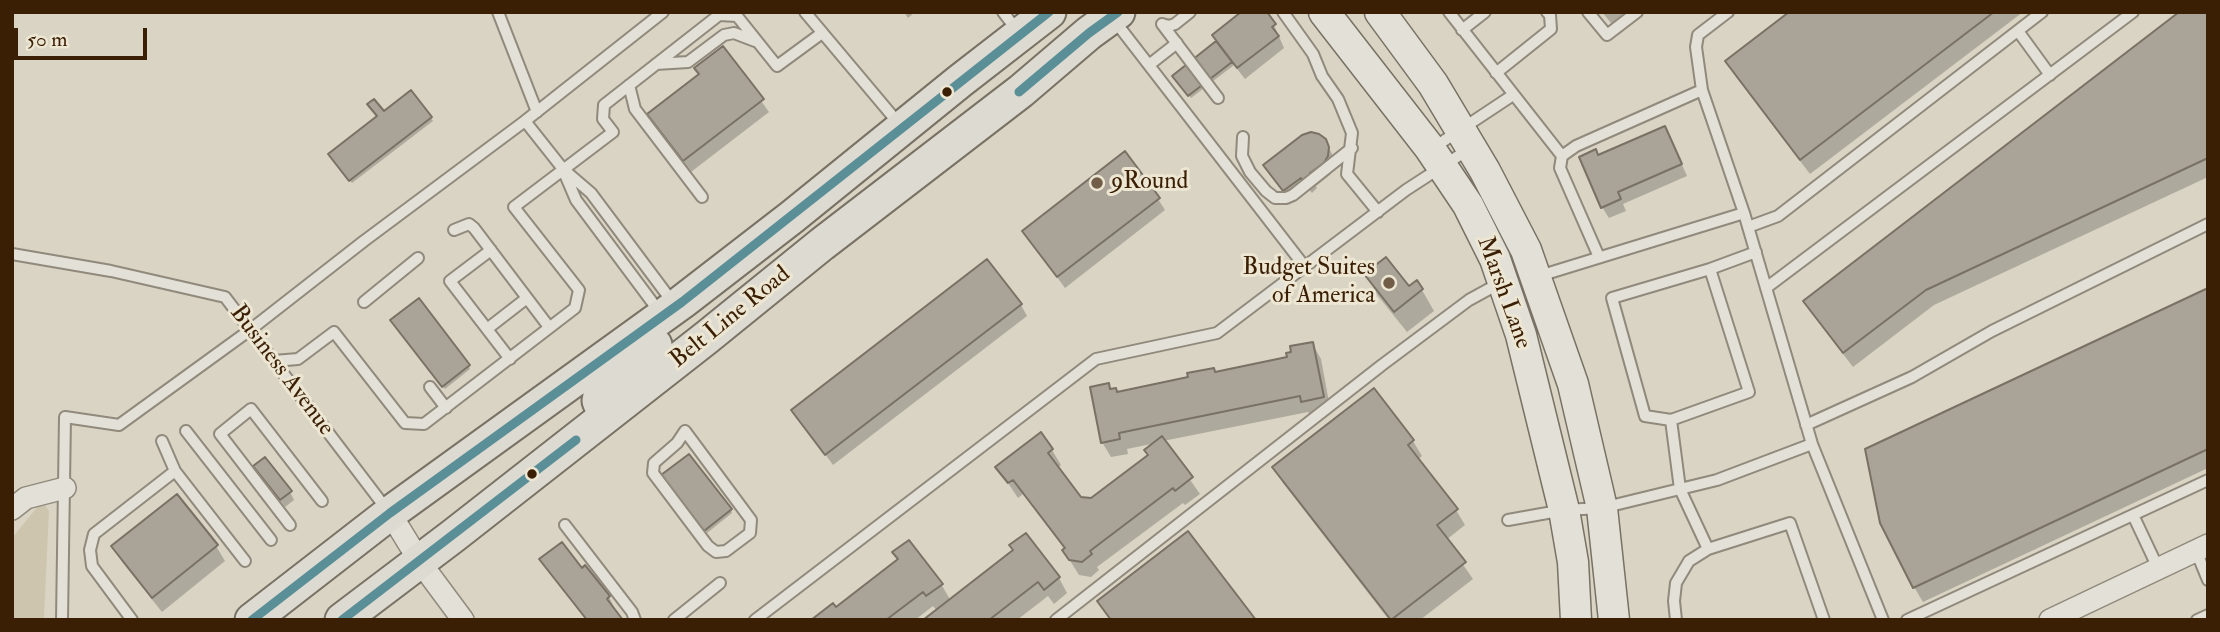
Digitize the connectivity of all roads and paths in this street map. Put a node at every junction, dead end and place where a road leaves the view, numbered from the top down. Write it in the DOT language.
graph roads {
  1 [pos="498,12"];
  2 [pos="663,12"];
  3 [pos="805,12"];
  4 [pos="1190,12"];
  5 [pos="1283,12"];
  6 [pos="1324,12"];
  7 [pos="1380,12"];
  8 [pos="1449,12"];
  9 [pos="1485,12"];
  10 [pos="1548,12"];
  11 [pos="1588,12"];
  12 [pos="1637,12"];
  13 [pos="1728,12"];
  14 [pos="2042,12"];
  15 [pos="2133,12"];
  16 [pos="1048,13"];
  17 [pos="1115,15"];
  18 [pos="1012,24"];
  19 [pos="1462,30"];
  20 [pos="2018,31"];
  21 [pos="822,33"];
  22 [pos="758,42"];
  23 [pos="1177,43"];
  24 [pos="656,64"];
  25 [pos="1149,65"];
  26 [pos="1496,73"];
  27 [pos="2050,75"];
  28 [pos="629,85"];
  29 [pos="1702,90"];
  30 [pos="1513,95"];
  31 [pos="1218,98"];
  32 [pos="537,111"];
  33 [pos="525,121"];
  34 [pos="898,131"];
  35 [pos="1243,136"];
  36 [pos="1466,139"];
  37 [pos="1352,148"];
  38 [pos="1562,156"];
  39 [pos="1436,158"];
  40 [pos="931,160"];
  41 [pos="563,169"];
  42 [pos="702,197"];
  43 [pos="1378,212"];
  44 [pos="1744,213"];
  45 [pos="2208,225"];
  46 [pos="781,226"];
  47 [pos="1748,227"];
  48 [pos="454,230"];
  49 [pos="822,244"];
  50 [pos="491,250"];
  51 [pos="1756,252"];
  52 [pos="12,254"];
  53 [pos="1599,257"];
  54 [pos="418,258"];
  55 [pos="1305,267"];
  56 [pos="1710,269"];
  57 [pos="1536,277"];
  58 [pos="1503,282"];
  59 [pos="1766,288"];
  60 [pos="527,298"];
  61 [pos="364,302"];
  62 [pos="669,311"];
  63 [pos="550,327"];
  64 [pos="487,329"];
  65 [pos="250,330"];
  66 [pos="706,338"];
  67 [pos="510,359"];
  68 [pos="274,361"];
  69 [pos="430,387"];
  70 [pos="446,408"];
  71 [pos="606,416"];
  72 [pos="1671,420"];
  73 [pos="1806,425"];
  74 [pos="186,431"];
  75 [pos="685,432"];
  76 [pos="162,441"];
  77 [pos="1812,444"];
  78 [pos="175,471"];
  79 [pos="2208,480"];
  80 [pos="65,488"];
  81 [pos="1680,489"];
  82 [pos="322,501"];
  83 [pos="12,507"];
  84 [pos="1602,508"];
  85 [pos="1564,510"];
  86 [pos="390,513"];
  87 [pos="2133,515"];
  88 [pos="1508,520"];
  89 [pos="290,525"];
  90 [pos="565,525"];
  91 [pos="271,540"];
  92 [pos="2202,548"];
  93 [pos="1708,549"];
  94 [pos="245,561"];
  95 [pos="420,562"];
  96 [pos="2158,568"];
  97 [pos="2208,580"];
  98 [pos="720,583"];
  99 [pos="2081,613"];
  100 [pos="2208,615"];
  101 [pos="62,620"];
  102 [pos="132,620"];
  103 [pos="252,620"];
  104 [pos="341,620"];
  105 [pos="463,620"];
  106 [pos="635,620"];
  107 [pos="674,620"];
  108 [pos="755,620"];
  109 [pos="1056,620"];
  110 [pos="1576,620"];
  111 [pos="1614,620"];
  112 [pos="1676,620"];
  113 [pos="1824,620"];
  114 [pos="1883,620"];
  115 [pos="1907,620"];
  116 [pos="2050,620"];
  117 [pos="2197,620"];
  1 -- 32 [label="lane"];
  2 -- 32 [label="lane"];
  3 -- 21 [label="lane"];
  4 -- 23 [label="lane"];
  5 -- 37 [label="lane"];
  6 -- 39 [label="main road, Marsh Lane"];
  7 -- 36 [label="main road, Marsh Lane"];
  8 -- 19 [label="lane"];
  9 -- 19 [label="lane"];
  10 -- 26 [label="lane"];
  11 -- 12 [label="lane"];
  13 -- 29 [label="lane"];
  14 -- 20 [label="lane"];
  15 -- 27 [label="lane"];
  16 -- 18 [label="main road, Belt Line Road"];
  16 -- 40 [label="main road"];
  17 -- 25 [label="lane"];
  17 -- 40 [label="main road, Belt Line Road"];
  18 -- 34 [label="main road, Belt Line Road"];
  19 -- 26 [label="lane"];
  20 -- 27 [label="lane"];
  20 -- 47 [label="lane"];
  21 -- 22 [label="lane"];
  21 -- 34 [label="lane"];
  22 -- 24 [label="lane"];
  22 -- 24 [label="lane"];
  23 -- 25 [label="lane"];
  23 -- 31 [label="lane"];
  24 -- 28 [label="lane"];
  25 -- 55 [label="lane"];
  26 -- 30 [label="lane"];
  27 -- 59 [label="lane"];
  28 -- 41 [label="lane"];
  28 -- 42 [label="lane"];
  29 -- 38 [label="lane"];
  29 -- 44 [label="lane"];
  30 -- 36 [label="lane"];
  30 -- 38 [label="lane"];
  32 -- 33 [label="lane"];
  33 -- 41 [label="lane"];
  33 -- 65 [label="lane"];
  34 -- 46 [label="main road, Belt Line Road"];
  34 -- 49 [label="main road"];
  35 -- 37 [label="lane"];
  36 -- 39 [label="lane"];
  36 -- 39 [label="lane"];
  36 -- 57 [label="main road, Marsh Lane"];
  37 -- 43 [label="lane"];
  38 -- 53 [label="lane"];
  39 -- 43 [label="lane"];
  39 -- 58 [label="main road, Marsh Lane"];
  40 -- 49 [label="main road, Belt Line Road"];
  41 -- 62 [label="lane"];
  41 -- 62 [label="lane"];
  41 -- 63 [label="lane"];
  43 -- 55 [label="lane"];
  44 -- 47 [label="lane"];
  44 -- 53 [label="lane"];
  45 -- 73 [label="lane"];
  46 -- 62 [label="main road, Belt Line Road"];
  46 -- 66 [label="main road"];
  47 -- 51 [label="lane"];
  48 -- 50 [label="lane"];
  49 -- 66 [label="main road, Belt Line Road"];
  50 -- 60 [label="lane"];
  50 -- 64 [label="lane"];
  51 -- 56 [label="lane"];
  51 -- 59 [label="lane"];
  52 -- 65 [label="lane, Business Avenue"];
  53 -- 57 [label="lane"];
  54 -- 61 [label="lane"];
  55 -- 108 [label="lane"];
  56 -- 72 [label="lane"];
  56 -- 72 [label="lane"];
  57 -- 84 [label="main road, Marsh Lane"];
  58 -- 85 [label="main road, Marsh Lane"];
  58 -- 109 [label="lane"];
  59 -- 73 [label="lane"];
  60 -- 63 [label="lane"];
  60 -- 64 [label="lane"];
  62 -- 71 [label="main road"];
  62 -- 86 [label="main road, Belt Line Road"];
  63 -- 67 [label="lane"];
  64 -- 67 [label="lane"];
  65 -- 68 [label="lane, Business Avenue"];
  65 -- 80 [label="lane"];
  66 -- 71 [label="main road, Belt Line Road"];
  67 -- 70 [label="lane"];
  68 -- 70 [label="lane"];
  68 -- 86 [label="lane, Business Avenue"];
  69 -- 70 [label="lane"];
  71 -- 95 [label="main road, Belt Line Road"];
  72 -- 81 [label="lane"];
  73 -- 77 [label="lane"];
  74 -- 91 [label="lane"];
  75 -- 75 [label="lane"];
  76 -- 78 [label="lane"];
  77 -- 81 [label="lane"];
  77 -- 114 [label="lane"];
  78 -- 94 [label="lane"];
  78 -- 102 [label="lane"];
  79 -- 87 [label="lane"];
  80 -- 83 [label="street"];
  80 -- 101 [label="lane"];
  81 -- 84 [label="lane"];
  81 -- 93 [label="lane"];
  82 -- 89 [label="lane"];
  84 -- 85 [label="lane"];
  84 -- 111 [label="main road, Marsh Lane"];
  85 -- 88 [label="lane"];
  85 -- 110 [label="main road, Marsh Lane"];
  86 -- 95 [label="street, Business Avenue"];
  86 -- 103 [label="main road, Belt Line Road"];
  87 -- 96 [label="lane"];
  87 -- 115 [label="lane"];
  90 -- 106 [label="lane"];
  92 -- 96 [label="street"];
  92 -- 97 [label="lane"];
  93 -- 112 [label="lane"];
  93 -- 113 [label="lane"];
  95 -- 104 [label="main road, Belt Line Road"];
  95 -- 105 [label="street, Business Avenue"];
  96 -- 99 [label="street"];
  98 -- 107 [label="lane"];
  99 -- 116 [label="street"];
  100 -- 117 [label="lane"];
}
